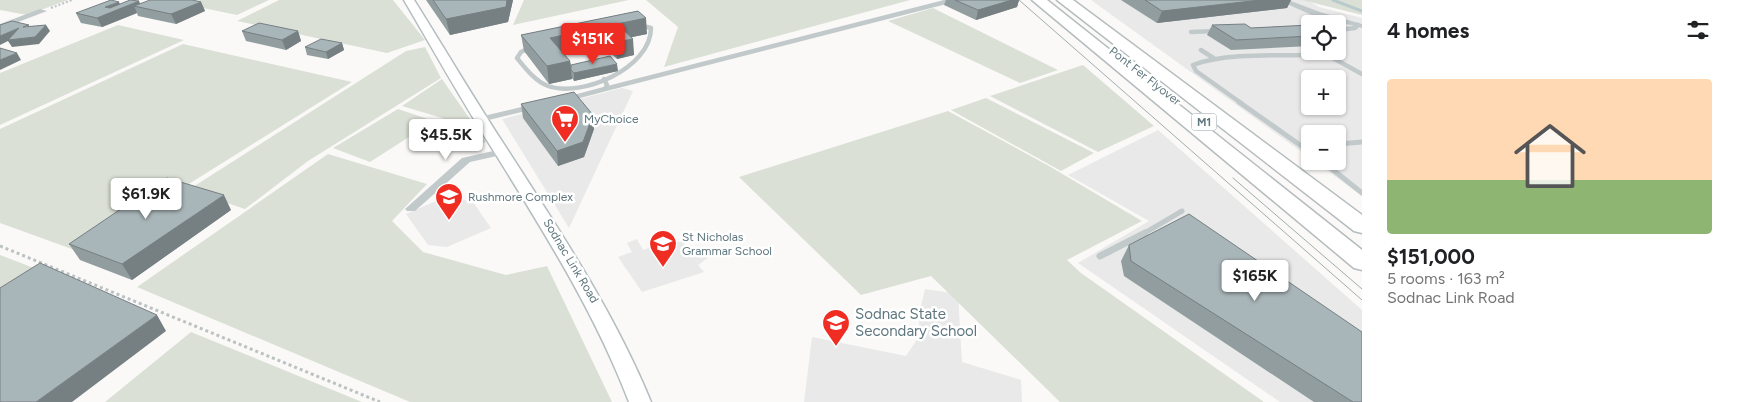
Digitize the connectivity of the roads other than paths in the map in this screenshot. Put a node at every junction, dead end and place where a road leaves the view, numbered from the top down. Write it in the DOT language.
graph roads {
  1 [pos="409,0"];
  2 [pos="952,0"];
  3 [pos="1039,0"];
  4 [pos="1046,0"];
  5 [pos="1064,0"];
  6 [pos="1073,0"];
  7 [pos="1282,0"];
  8 [pos="43,11"];
  9 [pos="1360,25"];
  10 [pos="0,27"];
  11 [pos="1346,29"];
  12 [pos="1225,31"];
  13 [pos="1191,32"];
  14 [pos="1201,50"];
  15 [pos="1215,59"];
  16 [pos="1362,74"];
  17 [pos="604,79"];
  18 [pos="605,89"];
  19 [pos="569,98"];
  20 [pos="530,108"];
  21 [pos="482,119"];
  22 [pos="1362,142"];
  23 [pos="1346,143"];
  24 [pos="1301,146"];
  25 [pos="502,152"];
  26 [pos="1333,170"];
  27 [pos="1362,193"];
  28 [pos="410,209"];
  29 [pos="1182,211"];
  30 [pos="1362,212"];
  31 [pos="1362,226"];
  32 [pos="1362,244"];
  33 [pos="1100,256"];
  34 [pos="1362,262"];
  35 [pos="640,402"];
  1 -- 21 [label="main road, Sodnac Link Road"];
  2 -- 18 [label="lane"];
  3 -- 34 [label="highway"];
  4 -- 32 [label="highway, Pont Fer Flyover / M1"];
  5 -- 31 [label="highway, Pont Fer Flyover / M1"];
  6 -- 30 [label="highway"];
  7 -- 9 [label="street"];
  8 -- 10 [label="street"];
  9 -- 11 [label="lane"];
  12 -- 13 [label="lane"];
  14 -- 15 [label="lane"];
  15 -- 16 [label="lane"];
  15 -- 24 [label="lane"];
  17 -- 17 [label="lane"];
  17 -- 18 [label="lane"];
  18 -- 19 [label="lane"];
  20 -- 21 [label="lane"];
  21 -- 25 [label="main road, Sodnac Link Road"];
  22 -- 23 [label="lane"];
  25 -- 28 [label="street"];
  25 -- 35 [label="main road, Sodnac Link Road"];
  26 -- 27 [label="lane"];
  29 -- 33 [label="lane"];
}
